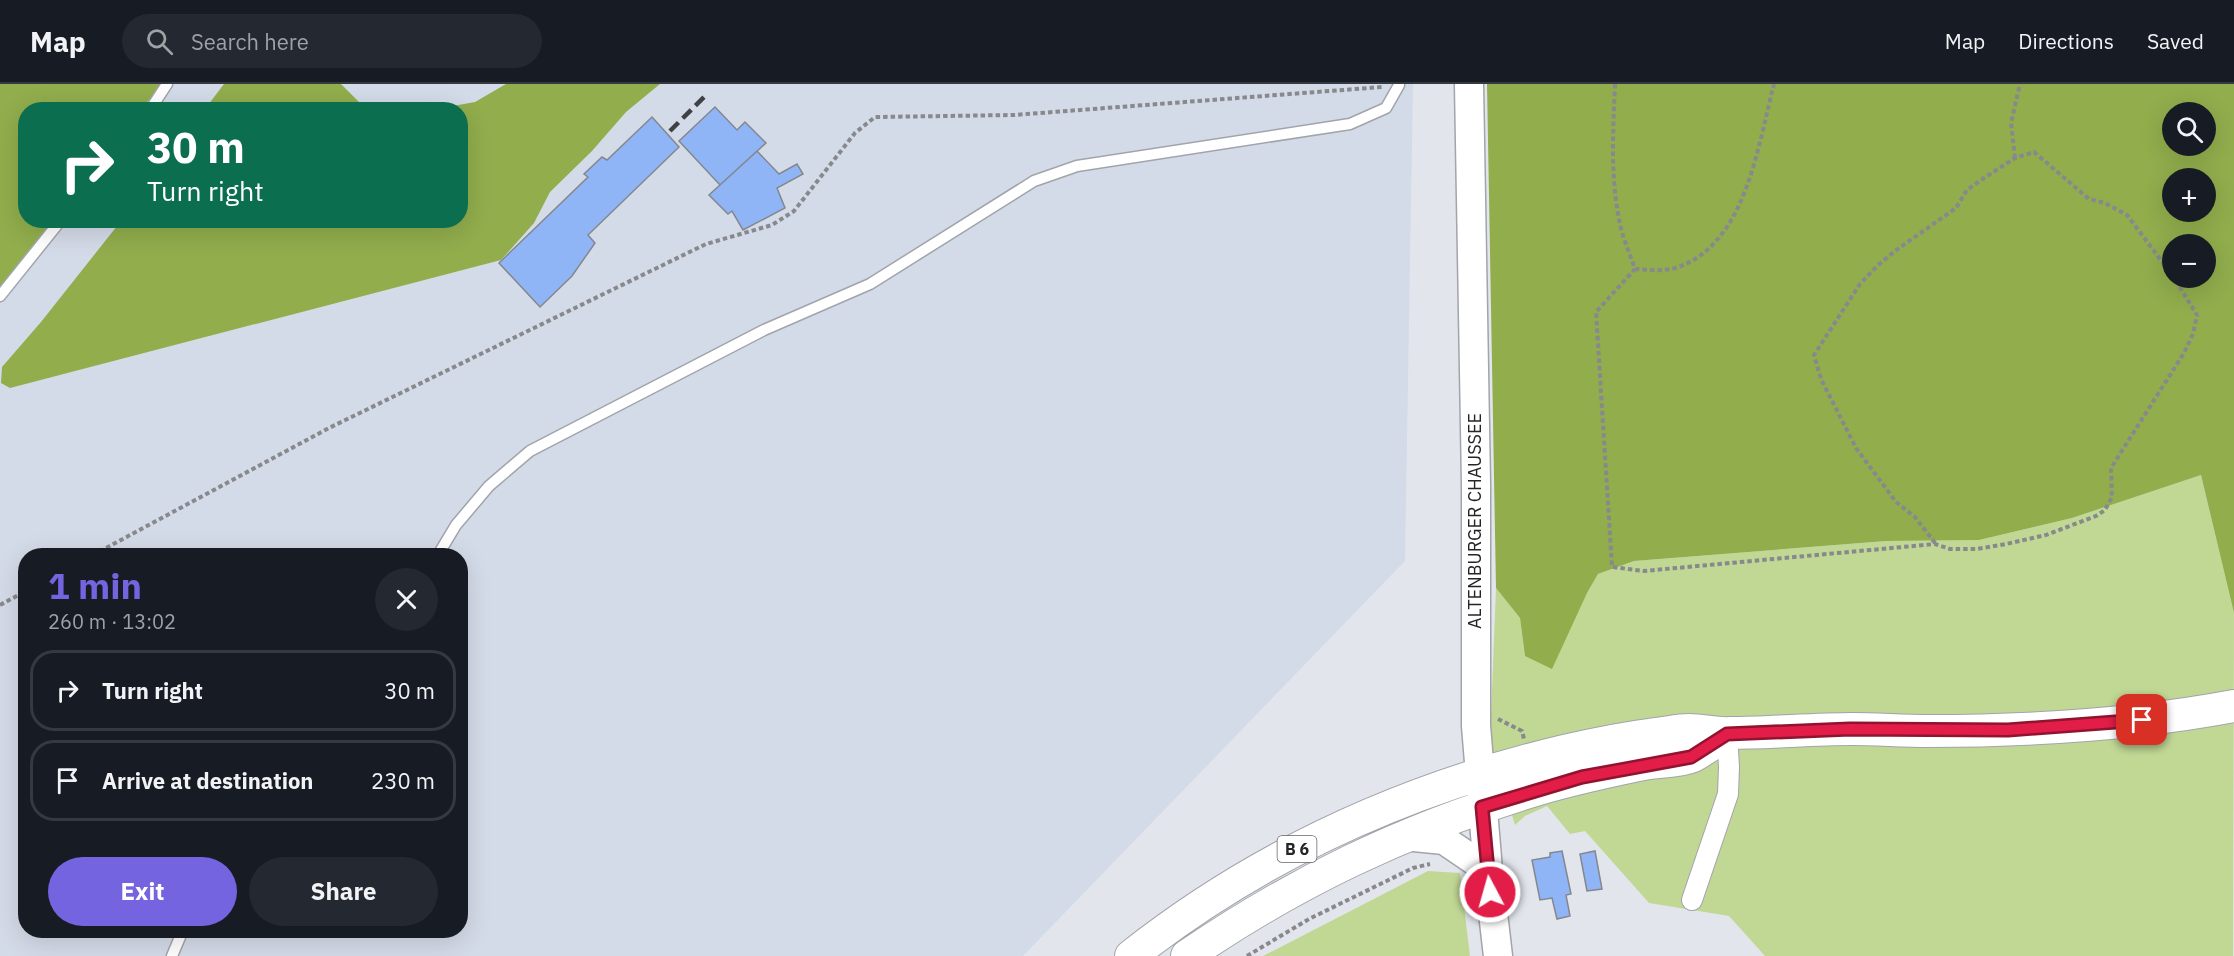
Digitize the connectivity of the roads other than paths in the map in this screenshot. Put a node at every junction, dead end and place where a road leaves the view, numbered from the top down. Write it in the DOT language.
graph roads {
  1 [pos="167,84"];
  2 [pos="1469,84"];
  3 [pos="1399,85"];
  4 [pos="155,102"];
  5 [pos="55,228"];
  6 [pos="0,296"];
  7 [pos="442,548"];
  8 [pos="2234,705"];
  9 [pos="1727,734"];
  10 [pos="1479,774"];
  11 [pos="1482,807"];
  12 [pos="1401,836"];
  13 [pos="1488,870"];
  14 [pos="1692,900"];
  15 [pos="180,938"];
  16 [pos="172,956"];
  17 [pos="1131,956"];
  18 [pos="1187,956"];
  19 [pos="1498,956"];
  1 -- 4 [label="lane"];
  2 -- 10 [label="main road, ALTENBURGER CHAUSSEE"];
  3 -- 7 [label="lane"];
  5 -- 6 [label="lane"];
  8 -- 9 [label="main road, B 6"];
  9 -- 10 [label="main road, B 6"];
  9 -- 11 [label="main road, B 6"];
  9 -- 14 [label="street"];
  10 -- 11 [label="main road, ALTENBURGER CHAUSSEE"];
  10 -- 17 [label="main road, B 6"];
  11 -- 12 [label="main road, B 6"];
  11 -- 13 [label="main road, ALTENBURGER CHAUSSEE"];
  12 -- 13 [label="main road, B 6"];
  12 -- 18 [label="main road, B 6"];
  13 -- 19 [label="main road, ALTENBURGER CHAUSSEE"];
  15 -- 16 [label="lane"];
}
